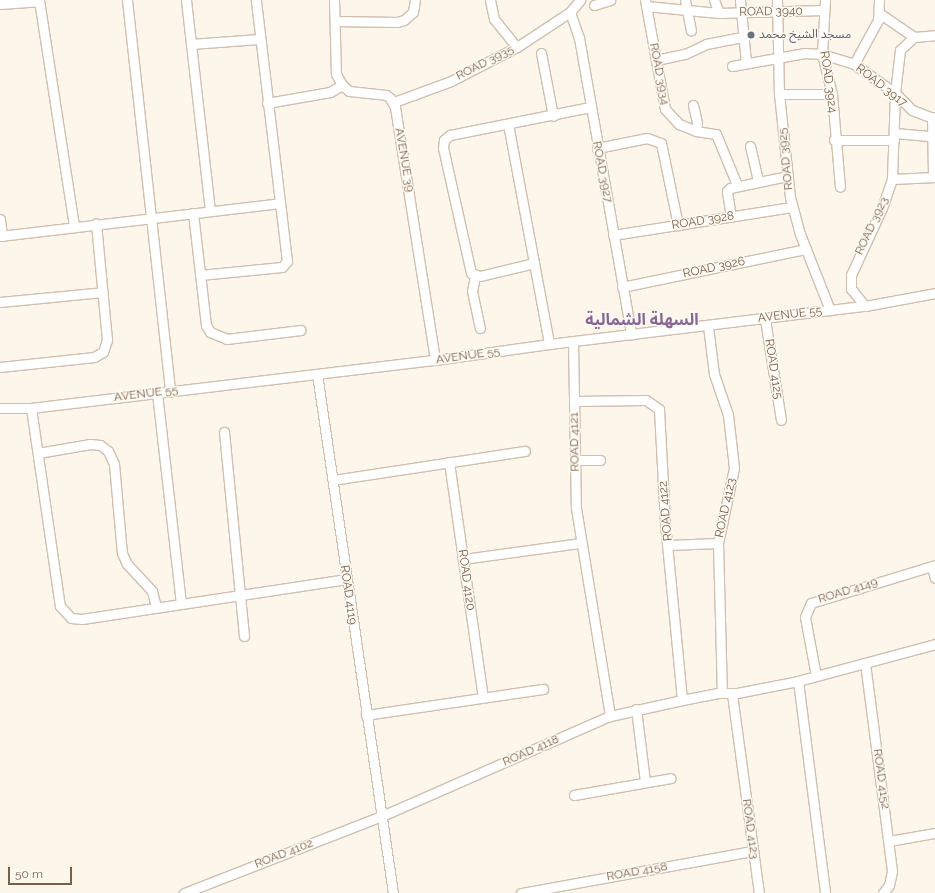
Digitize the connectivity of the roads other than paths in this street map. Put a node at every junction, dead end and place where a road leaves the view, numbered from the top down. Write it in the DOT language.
graph roads {
  1 [pos="39,0"];
  2 [pos="127,0"];
  3 [pos="186,0"];
  4 [pos="256,0"];
  5 [pos="334,0"];
  6 [pos="415,0"];
  7 [pos="490,0"];
  8 [pos="580,0"];
  9 [pos="610,0"];
  10 [pos="685,0"];
  11 [pos="714,0"];
  12 [pos="740,0"];
  13 [pos="777,0"];
  14 [pos="825,0"];
  15 [pos="879,0"];
  16 [pos="645,3"];
  17 [pos="0,4"];
  18 [pos="594,5"];
  19 [pos="824,10"];
  20 [pos="570,12"];
  21 [pos="688,12"];
  22 [pos="740,12"];
  23 [pos="719,13"];
  24 [pos="776,13"];
  25 [pos="879,13"];
  26 [pos="335,21"];
  27 [pos="692,30"];
  28 [pos="935,35"];
  29 [pos="743,37"];
  30 [pos="914,37"];
  31 [pos="259,38"];
  32 [pos="191,44"];
  33 [pos="517,48"];
  34 [pos="541,53"];
  35 [pos="822,54"];
  36 [pos="777,57"];
  37 [pos="656,60"];
  38 [pos="746,62"];
  39 [pos="854,64"];
  40 [pos="732,66"];
  41 [pos="342,85"];
  42 [pos="895,93"];
  43 [pos="779,94"];
  44 [pos="832,94"];
  45 [pos="394,102"];
  46 [pos="267,103"];
  47 [pos="694,105"];
  48 [pos="590,108"];
  49 [pos="553,116"];
  50 [pos="933,118"];
  51 [pos="508,124"];
  52 [pos="696,131"];
  53 [pos="932,136"];
  54 [pos="894,137"];
  55 [pos="834,140"];
  56 [pos="750,146"];
  57 [pos="597,148"];
  58 [pos="787,176"];
  59 [pos="934,177"];
  60 [pos="892,179"];
  61 [pos="758,180"];
  62 [pos="737,185"];
  63 [pos="840,187"];
  64 [pos="280,203"];
  65 [pos="792,207"];
  66 [pos="210,211"];
  67 [pos="193,213"];
  68 [pos="731,217"];
  69 [pos="151,218"];
  70 [pos="0,219"];
  71 [pos="96,224"];
  72 [pos="678,225"];
  73 [pos="74,227"];
  74 [pos="613,235"];
  75 [pos="1,236"];
  76 [pos="806,249"];
  77 [pos="534,263"];
  78 [pos="200,275"];
  79 [pos="475,276"];
  80 [pos="622,287"];
  81 [pos="103,292"];
  82 [pos="935,293"];
  83 [pos="0,302"];
  84 [pos="864,306"];
  85 [pos="830,310"];
  86 [pos="765,319"];
  87 [pos="708,326"];
  88 [pos="480,328"];
  89 [pos="300,330"];
  90 [pos="631,334"];
  91 [pos="573,341"];
  92 [pos="549,344"];
  93 [pos="435,360"];
  94 [pos="0,367"];
  95 [pos="317,374"];
  96 [pos="170,391"];
  97 [pos="157,393"];
  98 [pos="574,401"];
  99 [pos="0,408"];
  100 [pos="31,408"];
  101 [pos="781,420"];
  102 [pos="224,432"];
  103 [pos="525,451"];
  104 [pos="38,452"];
  105 [pos="575,460"];
  106 [pos="600,460"];
  107 [pos="449,462"];
  108 [pos="333,480"];
  109 [pos="580,543"];
  110 [pos="718,543"];
  111 [pos="668,545"];
  112 [pos="463,559"];
  113 [pos="933,566"];
  114 [pos="935,578"];
  115 [pos="345,579"];
  116 [pos="239,594"];
  117 [pos="181,603"];
  118 [pos="156,607"];
  119 [pos="244,636"];
  120 [pos="935,644"];
  121 [pos="865,663"];
  122 [pos="816,676"];
  123 [pos="798,681"];
  124 [pos="543,689"];
  125 [pos="722,693"];
  126 [pos="732,694"];
  127 [pos="483,698"];
  128 [pos="682,700"];
  129 [pos="636,708"];
  130 [pos="366,715"];
  131 [pos="610,716"];
  132 [pos="672,778"];
  133 [pos="645,781"];
  134 [pos="574,795"];
  135 [pos="384,815"];
  136 [pos="935,833"];
  137 [pos="889,841"];
  138 [pos="753,851"];
  139 [pos="184,893"];
  140 [pos="393,893"];
  141 [pos="520,893"];
  142 [pos="759,893"];
  143 [pos="825,893"];
  144 [pos="883,893"];
  1 -- 17 [label="street"];
  1 -- 73 [label="street"];
  2 -- 69 [label="street"];
  3 -- 32 [label="street"];
  4 -- 31 [label="street"];
  5 -- 26 [label="street"];
  6 -- 26 [label="street"];
  7 -- 33 [label="street"];
  8 -- 20 [label="street, ROAD 3935"];
  9 -- 18 [label="street"];
  10 -- 21 [label="street"];
  11 -- 23 [label="street"];
  12 -- 22 [label="street"];
  13 -- 24 [label="street, ROAD 3925"];
  14 -- 19 [label="street, ROAD 3924"];
  15 -- 25 [label="street"];
  16 -- 21 [label="street, ROAD 3940"];
  16 -- 37 [label="street, ROAD 3934"];
  19 -- 24 [label="street, ROAD 3940"];
  19 -- 35 [label="street, ROAD 3924"];
  20 -- 33 [label="street, ROAD 3935"];
  20 -- 48 [label="street, ROAD 3927"];
  21 -- 23 [label="street, ROAD 3940"];
  21 -- 27 [label="street"];
  22 -- 23 [label="street, ROAD 3940"];
  22 -- 24 [label="street, ROAD 3940"];
  22 -- 29 [label="street"];
  24 -- 36 [label="street, ROAD 3925"];
  25 -- 30 [label="street"];
  25 -- 39 [label="street"];
  26 -- 41 [label="street"];
  28 -- 30 [label="street"];
  29 -- 37 [label="street"];
  29 -- 38 [label="street"];
  30 -- 42 [label="street, ROAD 3923"];
  31 -- 32 [label="street"];
  31 -- 46 [label="street"];
  32 -- 66 [label="street"];
  33 -- 45 [label="street, ROAD 3935"];
  34 -- 49 [label="street"];
  35 -- 36 [label="street, ROAD 3917"];
  35 -- 39 [label="street, ROAD 3917"];
  35 -- 44 [label="street, ROAD 3924"];
  36 -- 38 [label="street, ROAD 3917"];
  36 -- 43 [label="street, ROAD 3925"];
  37 -- 52 [label="street, ROAD 3934"];
  38 -- 40 [label="street, ROAD 3917"];
  39 -- 42 [label="street, ROAD 3917"];
  41 -- 45 [label="street"];
  41 -- 46 [label="street"];
  42 -- 50 [label="street, ROAD 3917"];
  42 -- 54 [label="street, ROAD 3923"];
  43 -- 44 [label="street"];
  43 -- 58 [label="street, ROAD 3925"];
  44 -- 55 [label="street, ROAD 3924"];
  45 -- 93 [label="street, AVENUE 39"];
  46 -- 64 [label="street"];
  47 -- 52 [label="street"];
  48 -- 49 [label="street"];
  48 -- 57 [label="street, ROAD 3927"];
  49 -- 51 [label="street"];
  50 -- 53 [label="street"];
  51 -- 77 [label="street"];
  51 -- 79 [label="street"];
  52 -- 62 [label="street, ROAD 3934"];
  53 -- 54 [label="street"];
  53 -- 59 [label="street"];
  54 -- 55 [label="street"];
  54 -- 60 [label="street, ROAD 3923"];
  55 -- 63 [label="street, ROAD 3924"];
  56 -- 61 [label="street"];
  57 -- 72 [label="street"];
  57 -- 74 [label="street, ROAD 3927"];
  58 -- 61 [label="street"];
  58 -- 65 [label="street, ROAD 3925"];
  59 -- 60 [label="street"];
  60 -- 84 [label="street, ROAD 3923"];
  61 -- 62 [label="street"];
  62 -- 68 [label="street"];
  64 -- 66 [label="street"];
  64 -- 78 [label="street"];
  65 -- 68 [label="street, ROAD 3928"];
  65 -- 76 [label="street, ROAD 3925"];
  66 -- 67 [label="street"];
  67 -- 69 [label="street"];
  67 -- 78 [label="street"];
  68 -- 72 [label="street, ROAD 3928"];
  69 -- 71 [label="street"];
  69 -- 96 [label="street"];
  70 -- 75 [label="street"];
  71 -- 73 [label="street"];
  71 -- 81 [label="street"];
  72 -- 74 [label="street, ROAD 3928"];
  73 -- 75 [label="street"];
  74 -- 80 [label="street, ROAD 3927"];
  76 -- 80 [label="street, ROAD 3926"];
  76 -- 85 [label="street, ROAD 3925"];
  77 -- 79 [label="street"];
  77 -- 92 [label="street"];
  78 -- 89 [label="street"];
  79 -- 88 [label="street"];
  80 -- 90 [label="street, ROAD 3927"];
  81 -- 83 [label="street"];
  81 -- 94 [label="street"];
  82 -- 84 [label="street, AVENUE 55"];
  84 -- 85 [label="street, AVENUE 55"];
  85 -- 86 [label="street, AVENUE 55"];
  86 -- 87 [label="street, AVENUE 55"];
  86 -- 101 [label="street, ROAD 4125"];
  87 -- 90 [label="street, AVENUE 55"];
  87 -- 110 [label="street, ROAD 4123"];
  90 -- 91 [label="street, AVENUE 55"];
  91 -- 92 [label="street, AVENUE 55"];
  91 -- 98 [label="street, ROAD 4121"];
  92 -- 93 [label="street, AVENUE 55"];
  93 -- 95 [label="street, AVENUE 55"];
  95 -- 96 [label="street, AVENUE 55"];
  95 -- 108 [label="street, ROAD 4119"];
  96 -- 97 [label="street, AVENUE 55"];
  97 -- 100 [label="street, AVENUE 55"];
  97 -- 117 [label="street"];
  98 -- 105 [label="street, ROAD 4121"];
  98 -- 111 [label="street, ROAD 4122"];
  99 -- 100 [label="street, AVENUE 55"];
  100 -- 104 [label="street"];
  102 -- 116 [label="street"];
  103 -- 107 [label="street"];
  104 -- 118 [label="street"];
  104 -- 118 [label="street"];
  105 -- 106 [label="street"];
  105 -- 109 [label="street, ROAD 4121"];
  107 -- 108 [label="street"];
  107 -- 112 [label="street, ROAD 4120"];
  108 -- 115 [label="street, ROAD 4119"];
  109 -- 112 [label="street"];
  109 -- 131 [label="street, ROAD 4121"];
  110 -- 111 [label="street"];
  110 -- 125 [label="street, ROAD 4123"];
  111 -- 128 [label="street, ROAD 4122"];
  112 -- 127 [label="street, ROAD 4120"];
  113 -- 114 [label="street"];
  113 -- 122 [label="street, ROAD 4149"];
  115 -- 116 [label="street"];
  115 -- 130 [label="street, ROAD 4119"];
  116 -- 117 [label="street"];
  116 -- 119 [label="street"];
  117 -- 118 [label="street"];
  120 -- 121 [label="street"];
  121 -- 122 [label="street"];
  121 -- 137 [label="street, ROAD 4152"];
  122 -- 123 [label="street"];
  123 -- 126 [label="street"];
  123 -- 143 [label="street"];
  124 -- 127 [label="street"];
  125 -- 126 [label="street"];
  125 -- 128 [label="street"];
  126 -- 138 [label="street, ROAD 4123"];
  127 -- 130 [label="street"];
  128 -- 129 [label="street, ROAD 4118"];
  129 -- 131 [label="street, ROAD 4118"];
  129 -- 133 [label="street"];
  130 -- 135 [label="street, ROAD 4119"];
  131 -- 135 [label="street, ROAD 4118"];
  132 -- 133 [label="street"];
  133 -- 134 [label="street"];
  135 -- 139 [label="street, ROAD 4102"];
  135 -- 140 [label="street"];
  136 -- 137 [label="street"];
  137 -- 144 [label="street, ROAD 4152"];
  138 -- 141 [label="street, ROAD 4158"];
  138 -- 142 [label="street, ROAD 4123"];
}
